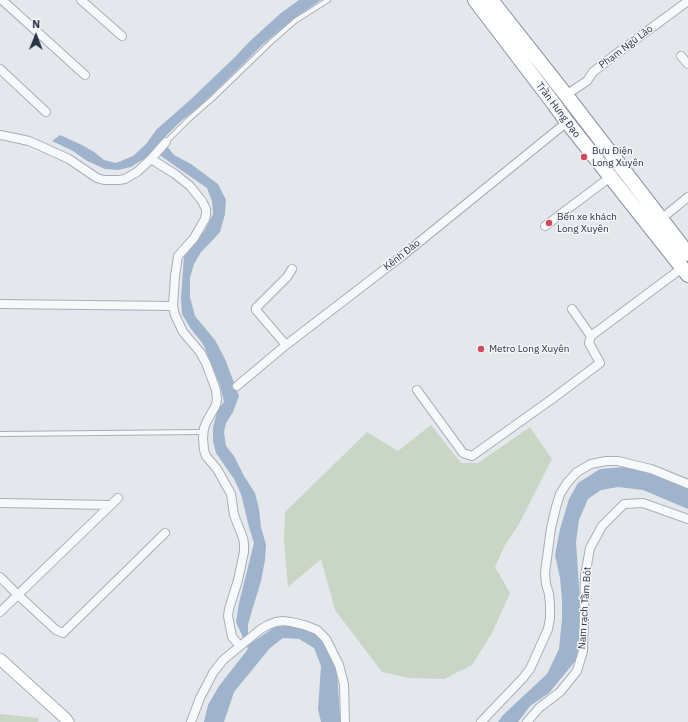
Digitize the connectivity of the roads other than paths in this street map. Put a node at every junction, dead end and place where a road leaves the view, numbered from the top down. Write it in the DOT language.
graph roads {
  1 [pos="2,0"];
  2 [pos="81,0"];
  3 [pos="328,0"];
  4 [pos="475,0"];
  5 [pos="491,0"];
  6 [pos="688,1"];
  7 [pos="122,36"];
  8 [pos="681,56"];
  9 [pos="688,64"];
  10 [pos="0,69"];
  11 [pos="85,75"];
  12 [pos="566,95"];
  13 [pos="554,104"];
  14 [pos="46,112"];
  15 [pos="566,122"];
  16 [pos="0,135"];
  17 [pos="166,142"];
  18 [pos="153,158"];
  19 [pos="621,168"];
  20 [pos="610,177"];
  21 [pos="688,197"];
  22 [pos="661,219"];
  23 [pos="545,226"];
  24 [pos="688,254"];
  25 [pos="292,269"];
  26 [pos="685,271"];
  27 [pos="0,304"];
  28 [pos="173,306"];
  29 [pos="572,309"];
  30 [pos="591,336"];
  31 [pos="286,345"];
  32 [pos="237,386"];
  33 [pos="417,390"];
  34 [pos="202,432"];
  35 [pos="0,434"];
  36 [pos="688,484"];
  37 [pos="118,498"];
  38 [pos="0,503"];
  39 [pos="111,505"];
  40 [pos="688,519"];
  41 [pos="165,533"];
  42 [pos="0,577"];
  43 [pos="18,595"];
  44 [pos="0,612"];
  45 [pos="241,645"];
  46 [pos="0,659"];
  47 [pos="68,722"];
  48 [pos="191,722"];
  49 [pos="345,722"];
  50 [pos="481,722"];
  51 [pos="527,722"];
  1 -- 11 [label="street"];
  2 -- 7 [label="street"];
  3 -- 17 [label="lane"];
  4 -- 13 [label="highway, Trần Hưng Đạo"];
  5 -- 12 [label="highway, Trần Hưng Đạo"];
  6 -- 12 [label="street, Phạm Ngũ Lão"];
  8 -- 9 [label="street"];
  10 -- 14 [label="street"];
  12 -- 13 [label="highway"];
  12 -- 19 [label="highway, Trần Hưng Đạo"];
  13 -- 15 [label="highway, Trần Hưng Đạo"];
  15 -- 20 [label="highway, Trần Hưng Đạo"];
  15 -- 31 [label="street, Kênh Đào"];
  16 -- 18 [label="street"];
  17 -- 18 [label="street"];
  18 -- 28 [label="street"];
  19 -- 20 [label="street"];
  19 -- 22 [label="highway, Trần Hưng Đạo"];
  20 -- 23 [label="street"];
  20 -- 26 [label="highway, Trần Hưng Đạo"];
  21 -- 22 [label="street"];
  22 -- 24 [label="highway, Trần Hưng Đạo"];
  25 -- 31 [label="street"];
  26 -- 30 [label="street"];
  27 -- 28 [label="street"];
  28 -- 34 [label="street"];
  29 -- 30 [label="street"];
  30 -- 33 [label="street"];
  31 -- 32 [label="street, Kênh Đào"];
  34 -- 35 [label="lane"];
  34 -- 45 [label="street"];
  36 -- 50 [label="street"];
  37 -- 39 [label="street"];
  38 -- 39 [label="street"];
  39 -- 43 [label="street"];
  40 -- 51 [label="street, Nam rạch Tầm Bót"];
  41 -- 43 [label="street"];
  42 -- 43 [label="street"];
  43 -- 44 [label="street"];
  45 -- 48 [label="street"];
  45 -- 49 [label="street"];
  46 -- 47 [label="street"];
}
